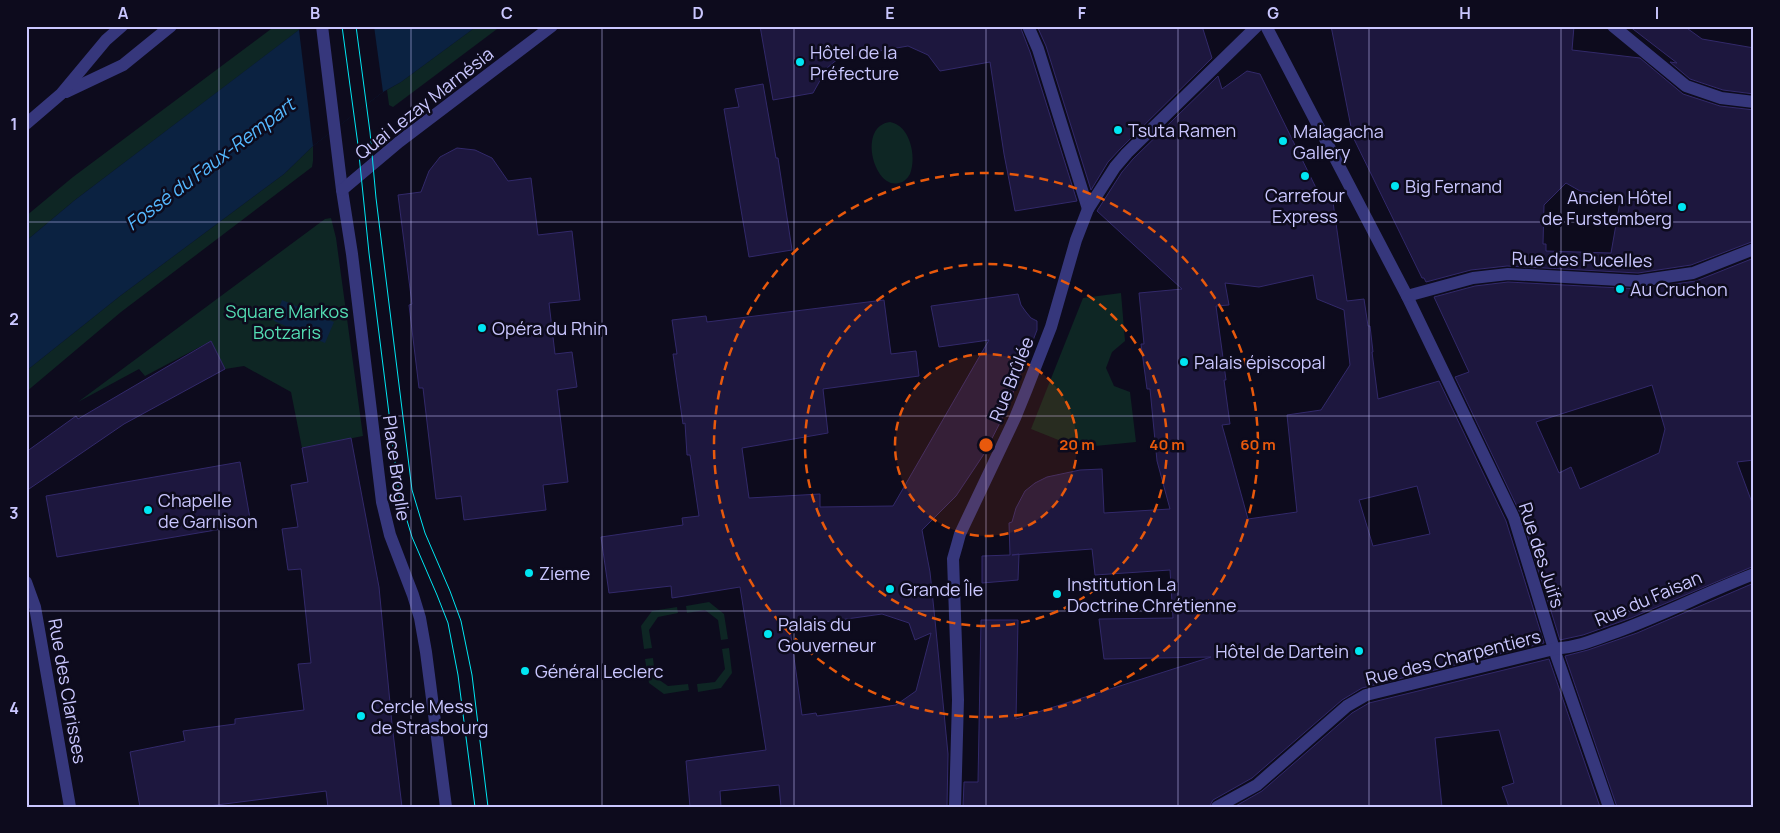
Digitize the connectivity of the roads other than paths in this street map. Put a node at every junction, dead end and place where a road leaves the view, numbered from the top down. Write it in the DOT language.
graph roads {
  1 [pos="122,26"];
  2 [pos="172,26"];
  3 [pos="322,26"];
  4 [pos="552,26"];
  5 [pos="1028,26"];
  6 [pos="1257,26"];
  7 [pos="1266,26"];
  8 [pos="1613,26"];
  9 [pos="61,94"];
  10 [pos="1754,102"];
  11 [pos="26,124"];
  12 [pos="342,190"];
  13 [pos="1088,209"];
  14 [pos="1754,249"];
  15 [pos="1407,296"];
  16 [pos="1754,574"];
  17 [pos="26,582"];
  18 [pos="1554,649"];
  19 [pos="70,807"];
  20 [pos="446,807"];
  21 [pos="955,807"];
  22 [pos="1217,807"];
  23 [pos="1609,807"];
  1 -- 9 [label="street"];
  2 -- 9 [label="street"];
  3 -- 12 [label="street, Place Broglie"];
  4 -- 12 [label="street, Quai Lezay Marnésia"];
  5 -- 13 [label="street"];
  6 -- 13 [label="street, Rue Brûlée"];
  7 -- 15 [label="street, Rue des Juifs"];
  8 -- 10 [label="street"];
  9 -- 11 [label="street"];
  12 -- 20 [label="street, Place Broglie"];
  13 -- 21 [label="street, Rue Brûlée"];
  14 -- 15 [label="street, Rue des Pucelles"];
  15 -- 18 [label="street, Rue des Juifs"];
  16 -- 18 [label="street, Rue du Faisan"];
  17 -- 19 [label="street, Rue des Clarisses"];
  18 -- 22 [label="street, Rue des Charpentiers"];
  18 -- 23 [label="street, Rue des Juifs"];
}
